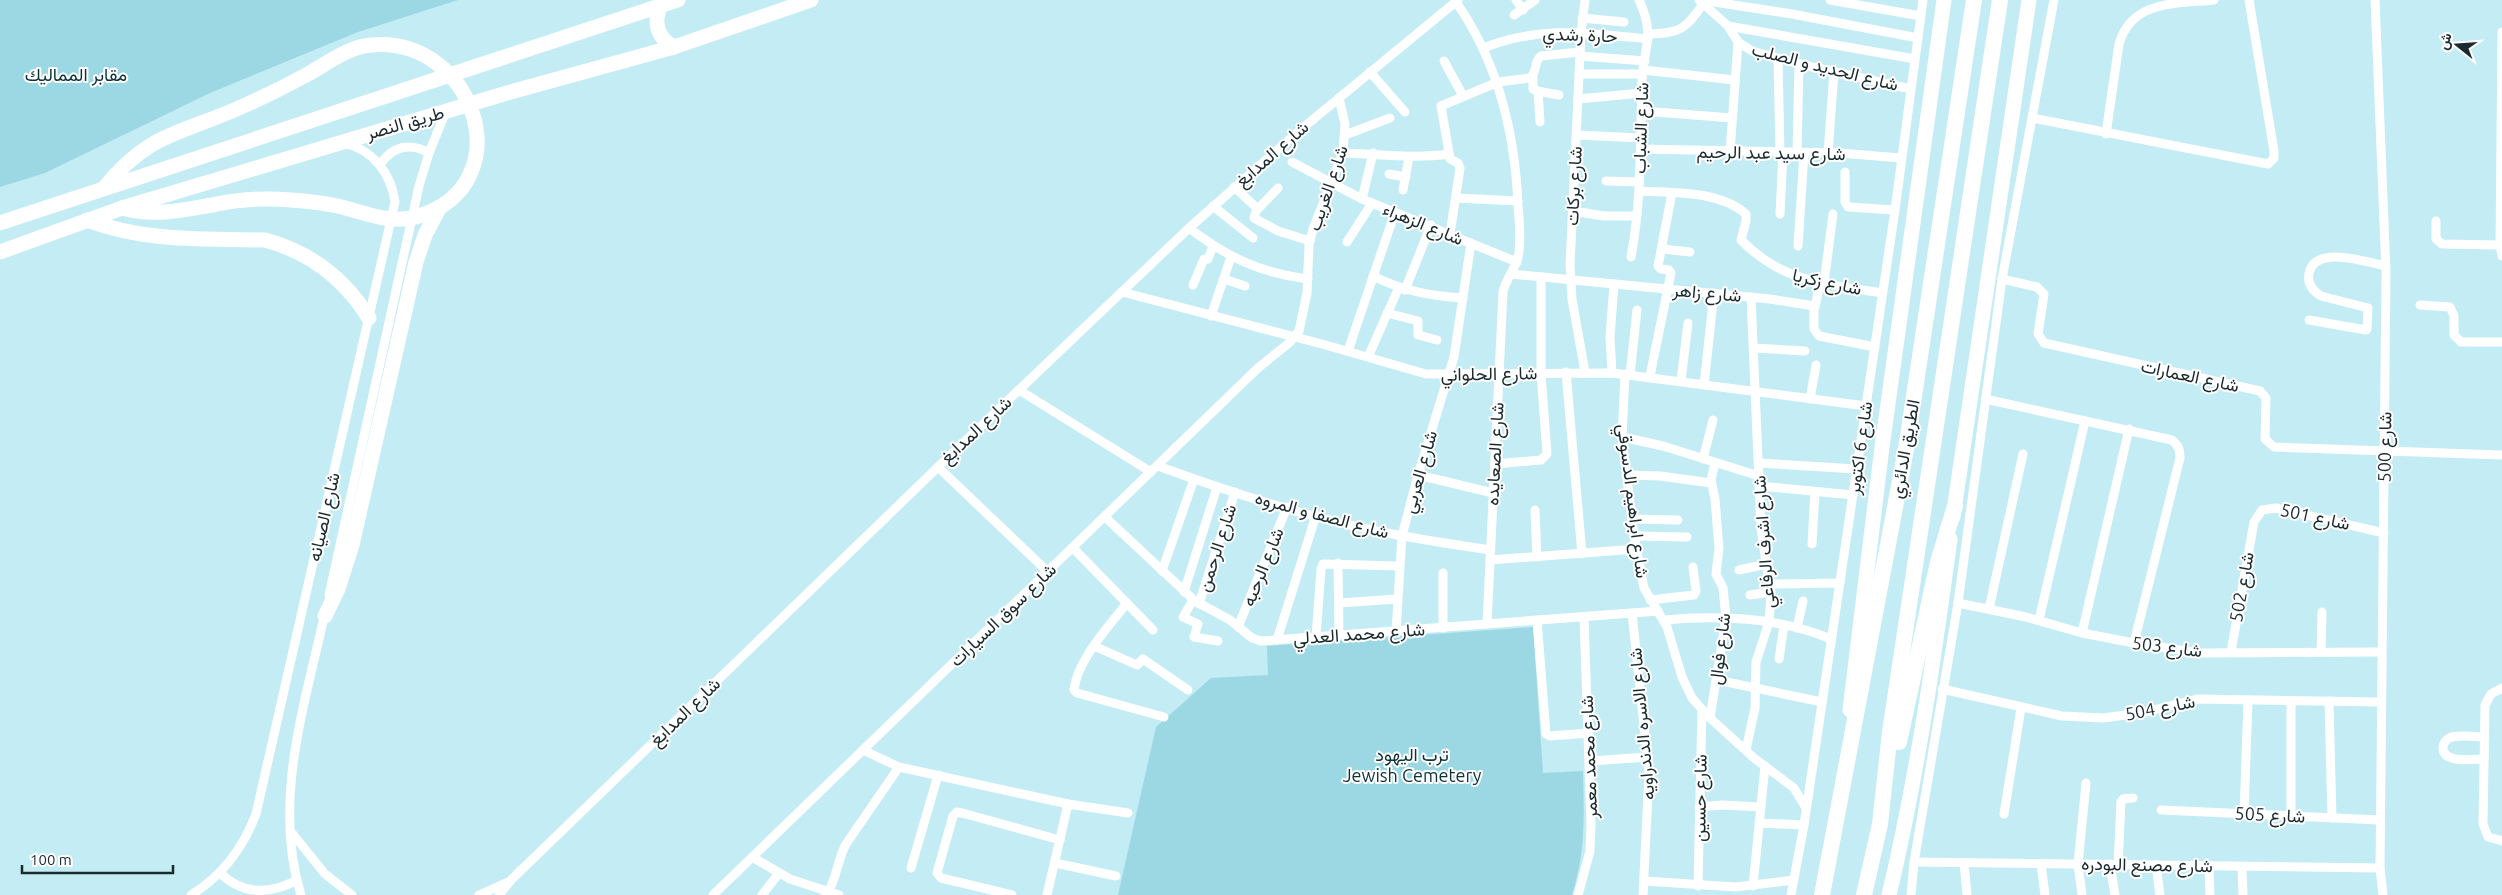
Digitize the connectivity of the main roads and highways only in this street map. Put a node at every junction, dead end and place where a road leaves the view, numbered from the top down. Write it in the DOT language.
graph roads {
  1 [pos="678,0"];
  2 [pos="811,0"];
  3 [pos="1944,0"];
  4 [pos="1974,0"];
  5 [pos="2000,0"];
  6 [pos="2029,0"];
  7 [pos="661,5"];
  8 [pos="674,47"];
  9 [pos="105,187"];
  10 [pos="440,206"];
  11 [pos="122,208"];
  12 [pos="87,220"];
  13 [pos="0,222"];
  14 [pos="0,252"];
  15 [pos="369,318"];
  16 [pos="1955,506"];
  17 [pos="324,616"];
  18 [pos="1837,816"];
  19 [pos="1880,824"];
  20 [pos="1822,895"];
  21 [pos="1864,895"];
  22 [pos="1889,895"];
  1 -- 7 [label="highway, طريق النصر"];
  2 -- 8 [label="highway, طريق النصر"];
  3 -- 18 [label="highway"];
  4 -- 18 [label="highway, الطريق الدائري"];
  5 -- 19 [label="highway, الطريق الدائري"];
  6 -- 16 [label="highway"];
  7 -- 8 [label="highway"];
  7 -- 9 [label="highway, طريق النصر"];
  8 -- 11 [label="highway, طريق النصر"];
  9 -- 10 [label="highway"];
  9 -- 13 [label="highway, طريق النصر"];
  10 -- 11 [label="highway"];
  10 -- 17 [label="highway"];
  11 -- 12 [label="highway, طريق النصر"];
  12 -- 14 [label="highway, طريق النصر"];
  12 -- 15 [label="highway"];
  16 -- 19 [label="highway"];
  16 -- 22 [label="highway"];
  18 -- 20 [label="highway, الطريق الدائري"];
  19 -- 21 [label="highway, الطريق الدائري"];
}
